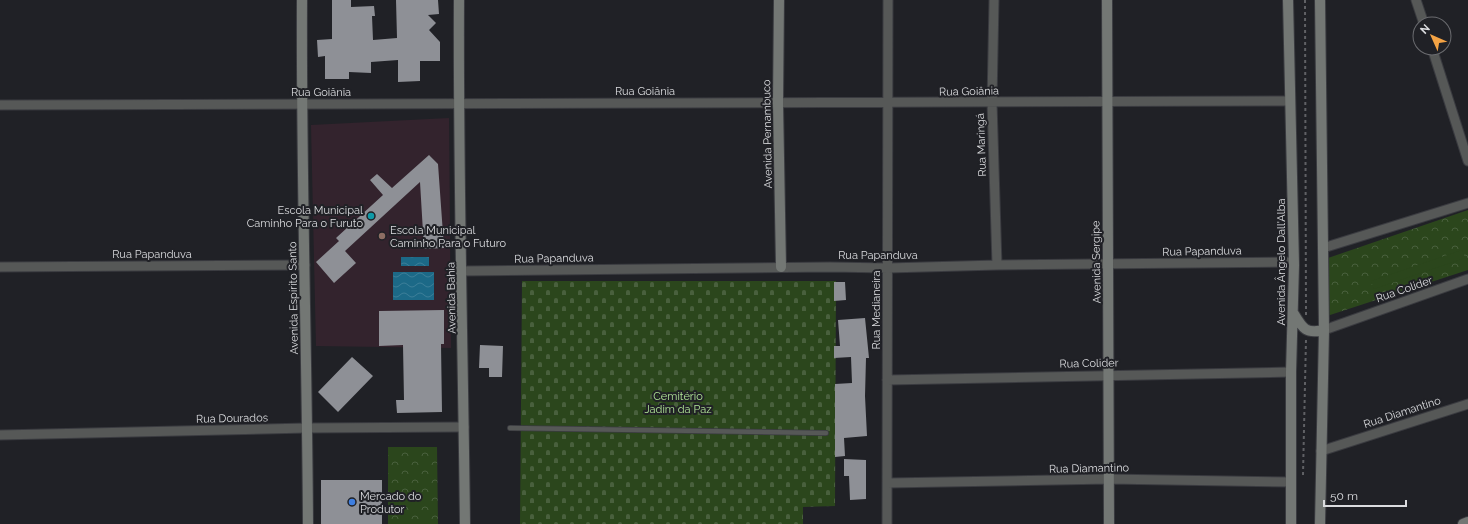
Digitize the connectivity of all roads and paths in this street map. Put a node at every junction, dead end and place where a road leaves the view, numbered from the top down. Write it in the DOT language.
graph roads {
  1 [pos="302,0"];
  2 [pos="458,0"];
  3 [pos="778,0"];
  4 [pos="888,0"];
  5 [pos="994,0"];
  6 [pos="1107,0"];
  7 [pos="1288,0"];
  8 [pos="1320,0"];
  9 [pos="1416,0"];
  10 [pos="1421,16"];
  11 [pos="1435,56"];
  12 [pos="1107,101"];
  13 [pos="992,102"];
  14 [pos="1290,102"];
  15 [pos="778,103"];
  16 [pos="301,104"];
  17 [pos="458,104"];
  18 [pos="888,104"];
  19 [pos="0,105"];
  20 [pos="1468,161"];
  21 [pos="1468,203"];
  22 [pos="1323,248"];
  23 [pos="1294,262"];
  24 [pos="1108,264"];
  25 [pos="305,265"];
  26 [pos="997,265"];
  27 [pos="0,267"];
  28 [pos="781,267"];
  29 [pos="888,268"];
  30 [pos="462,271"];
  31 [pos="1468,280"];
  32 [pos="1294,314"];
  33 [pos="1324,330"];
  34 [pos="1291,372"];
  35 [pos="1109,375"];
  36 [pos="887,380"];
  37 [pos="1468,404"];
  38 [pos="464,427"];
  39 [pos="307,428"];
  40 [pos="510,428"];
  41 [pos="826,433"];
  42 [pos="0,436"];
  43 [pos="1321,451"];
  44 [pos="1109,479"];
  45 [pos="1291,482"];
  46 [pos="887,483"];
  47 [pos="1468,522"];
  48 [pos="308,524"];
  49 [pos="464,524"];
  50 [pos="887,524"];
  51 [pos="1109,524"];
  52 [pos="1291,524"];
  53 [pos="1320,524"];
  54 [pos="1463,524"];
  1 -- 16 [label="street, Avenida Espírito Santo"];
  2 -- 17 [label="street, Avenida Bahia"];
  3 -- 15 [label="street, Avenida Pernambuco"];
  4 -- 18 [label="street, Rua Medianeira"];
  5 -- 13 [label="street, Rua Maringá"];
  6 -- 12 [label="street, Avenida Sergipe"];
  7 -- 14 [label="street, Avenida Ângelo Dall'Alba"];
  8 -- 22 [label="street"];
  9 -- 10 [label="street"];
  11 -- 20 [label="street"];
  12 -- 13 [label="street, Rua Goiânia"];
  12 -- 14 [label="street, Rua Goiânia"];
  12 -- 24 [label="street, Avenida Sergipe"];
  13 -- 18 [label="street, Rua Goiânia"];
  13 -- 26 [label="street, Rua Maringá"];
  14 -- 23 [label="street, Avenida Ângelo Dall'Alba"];
  15 -- 17 [label="street, Rua Goiânia"];
  15 -- 18 [label="street, Rua Goiânia"];
  15 -- 28 [label="street, Avenida Pernambuco"];
  16 -- 17 [label="street, Rua Goiânia"];
  16 -- 19 [label="street, Rua Goiânia"];
  16 -- 25 [label="street, Avenida Espírito Santo"];
  17 -- 30 [label="street, Avenida Bahia"];
  18 -- 29 [label="street, Rua Medianeira"];
  21 -- 22 [label="street"];
  22 -- 33 [label="street"];
  23 -- 24 [label="street, Rua Papanduva"];
  23 -- 32 [label="street, Avenida Ângelo Dall'Alba"];
  24 -- 26 [label="street, Rua Papanduva"];
  24 -- 35 [label="street, Avenida Sergipe"];
  25 -- 27 [label="street, Rua Papanduva"];
  25 -- 39 [label="street, Avenida Espírito Santo"];
  26 -- 29 [label="street, Rua Papanduva"];
  28 -- 29 [label="street, Rua Papanduva"];
  28 -- 30 [label="street, Rua Papanduva"];
  29 -- 36 [label="street, Rua Medianeira"];
  30 -- 38 [label="street, Avenida Bahia"];
  31 -- 33 [label="street, Rua Colider"];
  32 -- 33 [label="street"];
  32 -- 34 [label="street, Avenida Ângelo Dall'Alba"];
  33 -- 43 [label="street"];
  34 -- 35 [label="street, Rua Colider"];
  34 -- 45 [label="street, Avenida Ângelo Dall'Alba"];
  35 -- 36 [label="street, Rua Colider"];
  35 -- 44 [label="street, Avenida Sergipe"];
  36 -- 46 [label="street, Rua Medianeira"];
  37 -- 43 [label="street, Rua Diamantino"];
  38 -- 39 [label="street, Rua Dourados"];
  38 -- 49 [label="street, Avenida Bahia"];
  39 -- 42 [label="street, Rua Dourados"];
  39 -- 48 [label="street, Avenida Espírito Santo"];
  40 -- 41 [label="lane"];
  43 -- 53 [label="street"];
  44 -- 45 [label="street, Rua Diamantino"];
  44 -- 46 [label="street, Rua Diamantino"];
  44 -- 51 [label="street, Avenida Sergipe"];
  45 -- 52 [label="street, Avenida Ângelo Dall'Alba"];
  46 -- 50 [label="street, Rua Medianeira"];
  47 -- 54 [label="street"];
}
